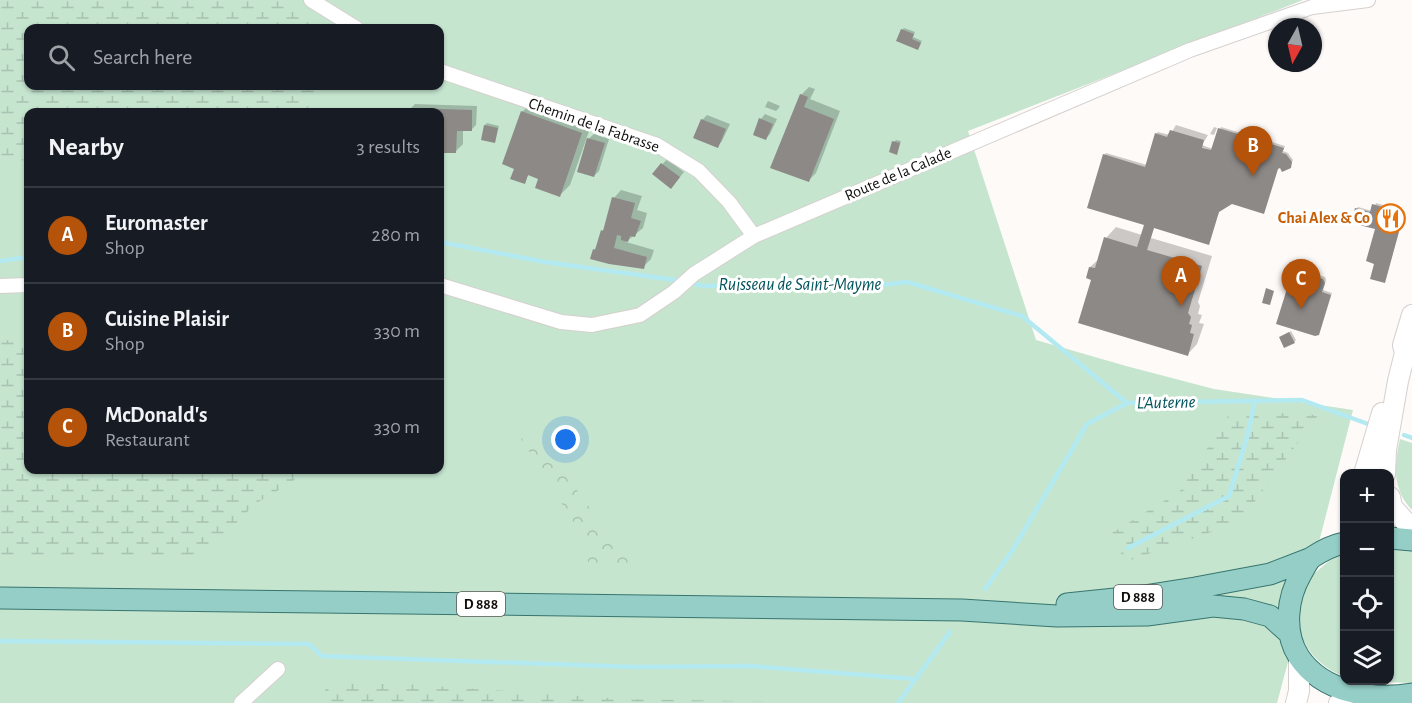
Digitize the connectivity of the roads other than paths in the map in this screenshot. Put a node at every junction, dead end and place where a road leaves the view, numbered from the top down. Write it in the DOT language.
graph roads {
  1 [pos="311,0"];
  2 [pos="1368,0"];
  3 [pos="350,24"];
  4 [pos="444,72"];
  5 [pos="754,236"];
  6 [pos="24,285"];
  7 [pos="0,286"];
  8 [pos="444,286"];
  9 [pos="1412,315"];
  10 [pos="1409,350"];
  11 [pos="1398,381"];
  12 [pos="1365,469"];
  13 [pos="1385,469"];
  14 [pos="1394,509"];
  15 [pos="1412,529"];
  16 [pos="1394,538"];
  17 [pos="1412,540"];
  18 [pos="1340,542"];
  19 [pos="1309,559"];
  20 [pos="0,598"];
  21 [pos="962,610"];
  22 [pos="1290,634"];
  23 [pos="1299,657"];
  24 [pos="278,669"];
  25 [pos="1367,694"];
  26 [pos="1407,698"];
  27 [pos="241,703"];
  28 [pos="1296,703"];
  29 [pos="1339,703"];
  1 -- 3 [label="street"];
  2 -- 5 [label="street, Route de la Calade"];
  4 -- 5 [label="street, Chemin de la Fabrasse"];
  5 -- 8 [label="street, Route de la Calade"];
  6 -- 7 [label="street"];
  9 -- 10 [label="main road"];
  10 -- 11 [label="main road"];
  11 -- 12 [label="main road"];
  11 -- 13 [label="main road"];
  14 -- 15 [label="main road"];
  16 -- 17 [label="main road"];
  18 -- 19 [label="main road"];
  19 -- 21 [label="main road, D 888"];
  19 -- 22 [label="main road"];
  20 -- 21 [label="main road, D 888"];
  21 -- 22 [label="main road, D 888"];
  22 -- 23 [label="main road"];
  23 -- 25 [label="main road"];
  23 -- 28 [label="main road"];
  24 -- 27 [label="street"];
  25 -- 26 [label="main road"];
  25 -- 29 [label="main road"];
}
